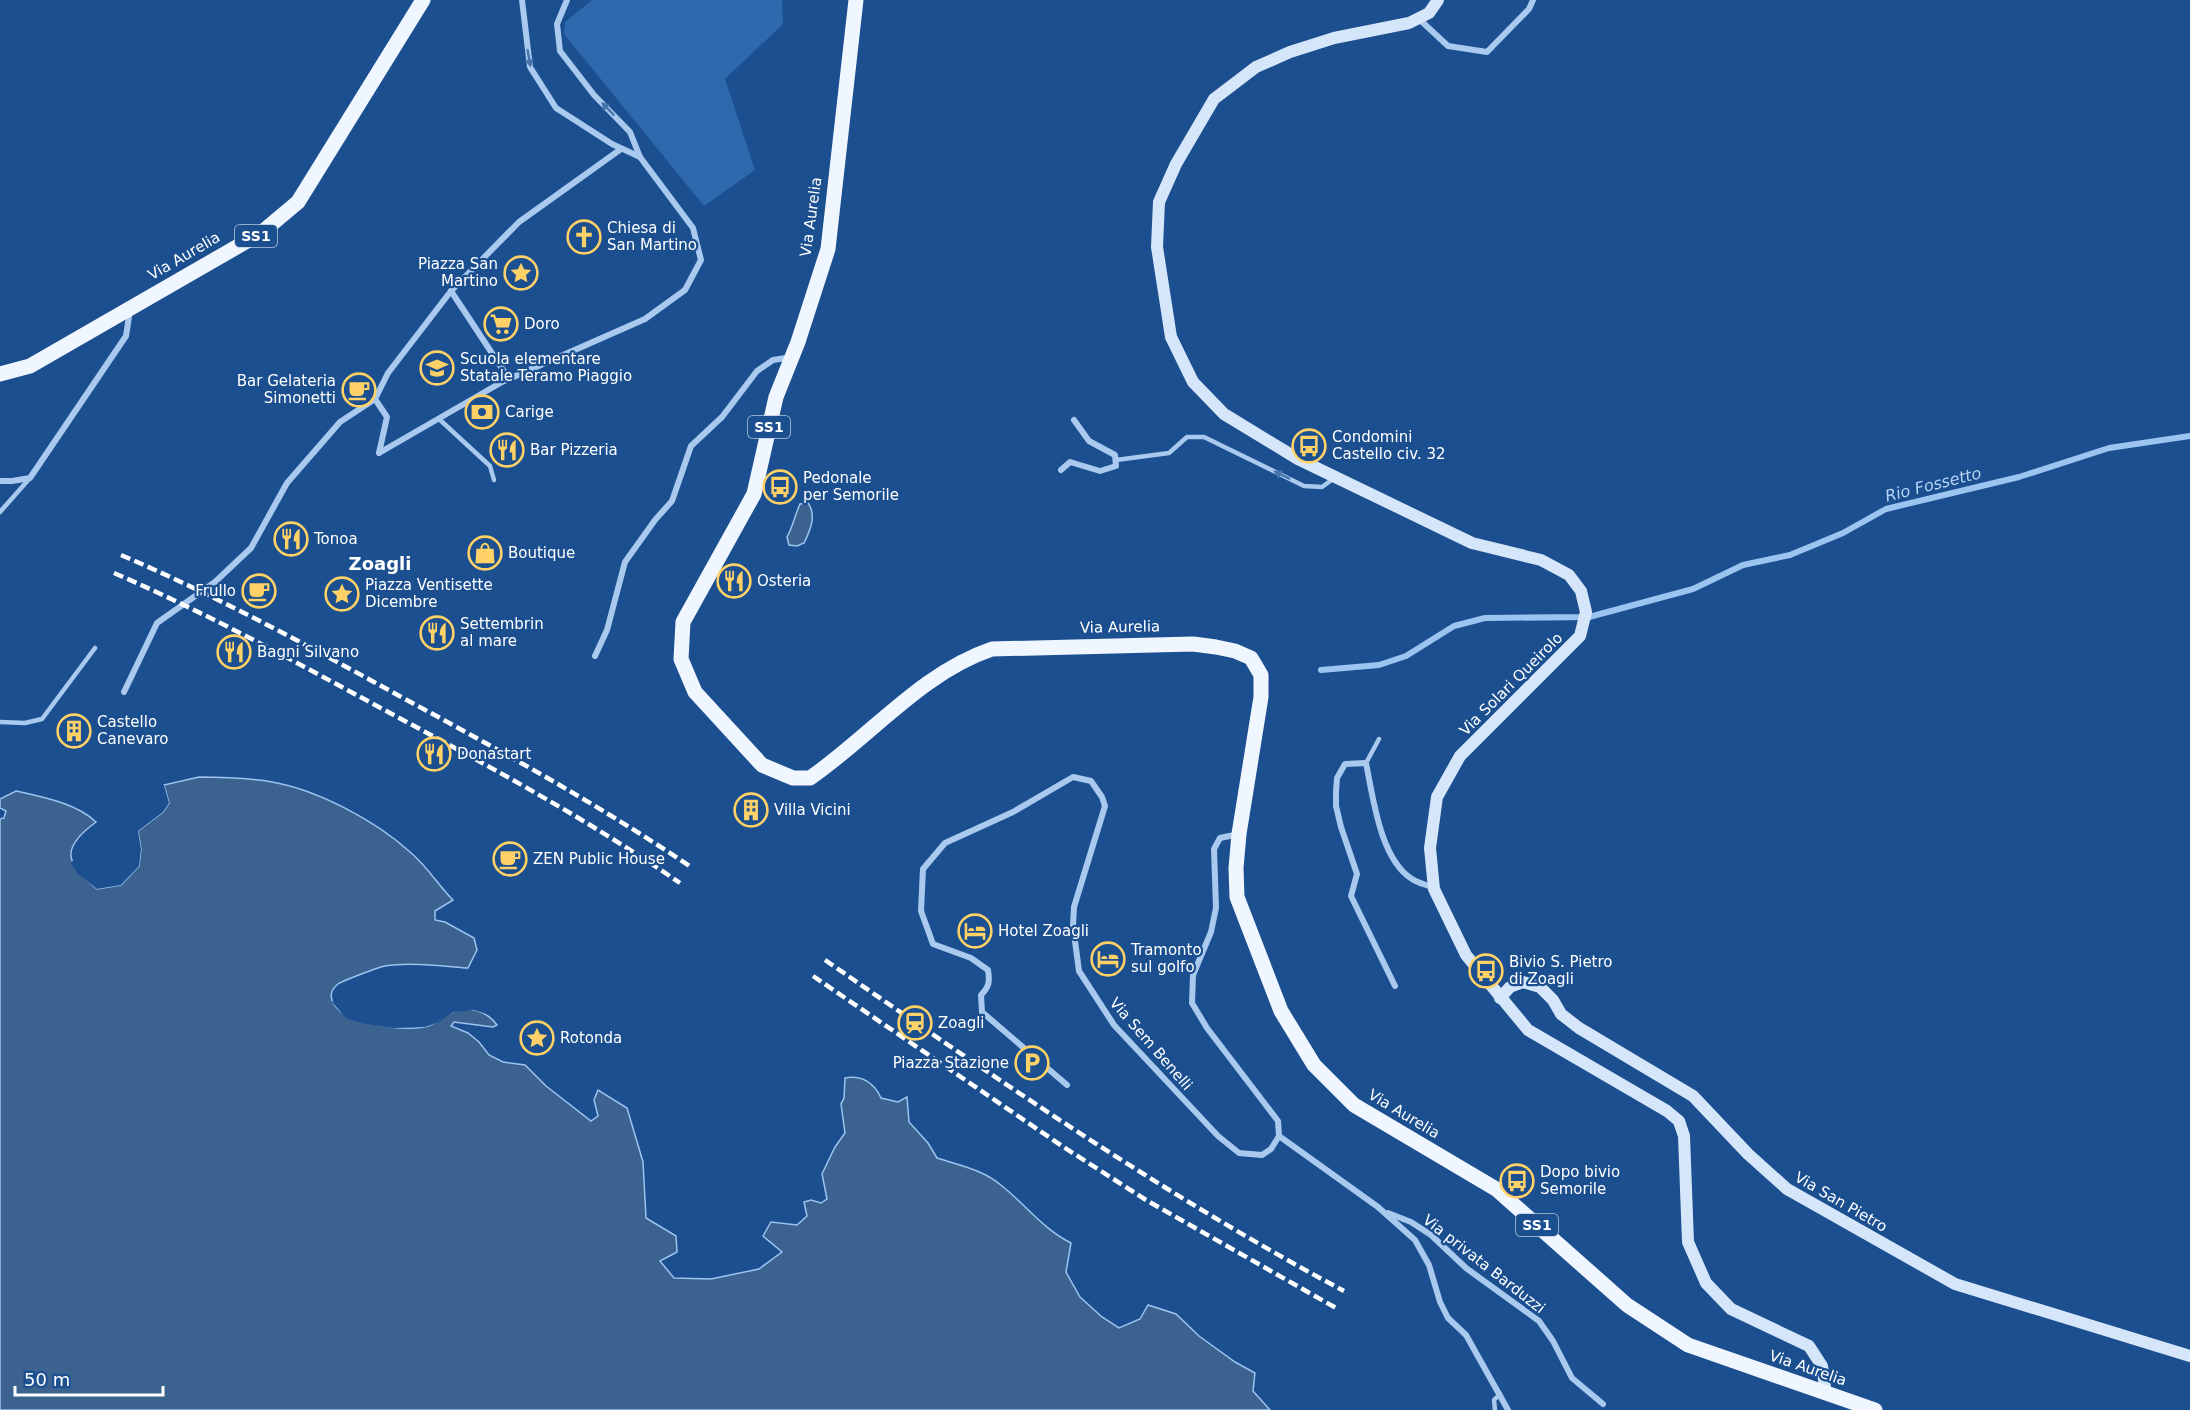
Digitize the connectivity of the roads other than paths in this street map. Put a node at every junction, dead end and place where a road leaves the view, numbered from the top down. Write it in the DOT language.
graph roads {
  1 [pos="423,0"];
  2 [pos="522,0"];
  3 [pos="567,0"];
  4 [pos="856,0"];
  5 [pos="1438,0"];
  6 [pos="1533,0"];
  7 [pos="1419,19"];
  8 [pos="621,149"];
  9 [pos="640,157"];
  10 [pos="451,291"];
  11 [pos="130,308"];
  12 [pos="792,356"];
  13 [pos="0,374"];
  14 [pos="509,379"];
  15 [pos="375,399"];
  16 [pos="439,419"];
  17 [pos="1074,420"];
  18 [pos="1116,460"];
  19 [pos="1061,470"];
  20 [pos="30,478"];
  21 [pos="1335,478"];
  22 [pos="494,480"];
  23 [pos="0,481"];
  24 [pos="0,512"];
  25 [pos="95,648"];
  26 [pos="595,656"];
  27 [pos="124,692"];
  28 [pos="0,722"];
  29 [pos="1378,739"];
  30 [pos="1366,762"];
  31 [pos="1239,834"];
  32 [pos="1434,889"];
  33 [pos="1395,986"];
  34 [pos="1500,998"];
  35 [pos="1067,1085"];
  36 [pos="1279,1136"];
  37 [pos="1382,1211"];
  38 [pos="2190,1356"];
  39 [pos="1500,1394"];
  40 [pos="1826,1394"];
  41 [pos="1603,1404"];
  42 [pos="1495,1410"];
  43 [pos="1508,1410"];
  44 [pos="1875,1410"];
  1 -- 11 [label="main road, Via Aurelia / SS1"];
  2 -- 8 [label="street, one-way"];
  9 -- 3 [label="street, one-way"];
  4 -- 12 [label="main road, Via Aurelia / SS1"];
  5 -- 7 [label="street, Via Solari Queirolo"];
  6 -- 7 [label="street"];
  7 -- 21 [label="street, Via Solari Queirolo"];
  8 -- 9 [label="street"];
  8 -- 10 [label="street"];
  9 -- 14 [label="street"];
  10 -- 14 [label="street"];
  10 -- 15 [label="street"];
  11 -- 13 [label="main road, Via Aurelia / SS1"];
  11 -- 20 [label="street"];
  12 -- 26 [label="street"];
  12 -- 31 [label="main road, Via Aurelia / SS1"];
  14 -- 16 [label="street"];
  15 -- 16 [label="street"];
  15 -- 27 [label="street"];
  16 -- 22 [label="lane"];
  17 -- 18 [label="street"];
  18 -- 19 [label="street"];
  21 -- 18 [label="lane, one-way"];
  20 -- 23 [label="street"];
  20 -- 24 [label="lane"];
  21 -- 32 [label="street, Via Solari Queirolo"];
  25 -- 28 [label="lane"];
  29 -- 30 [label="lane"];
  30 -- 32 [label="street"];
  30 -- 33 [label="street"];
  31 -- 36 [label="street"];
  31 -- 40 [label="main road, Via Aurelia / SS1"];
  32 -- 34 [label="street, Via Solari Queirolo"];
  34 -- 38 [label="street, Via San Pietro"];
  34 -- 40 [label="street, Via Solari Queirolo"];
  35 -- 36 [label="street, Via Sem Benelli"];
  36 -- 37 [label="street, Via privata Barduzzi"];
  37 -- 39 [label="street, Via privata Barduzzi"];
  37 -- 41 [label="street, Via privata Barduzzi"];
  39 -- 42 [label="lane"];
  39 -- 43 [label="street, Via privata Barduzzi"];
  40 -- 44 [label="main road, Via Aurelia / SS1"];
}
